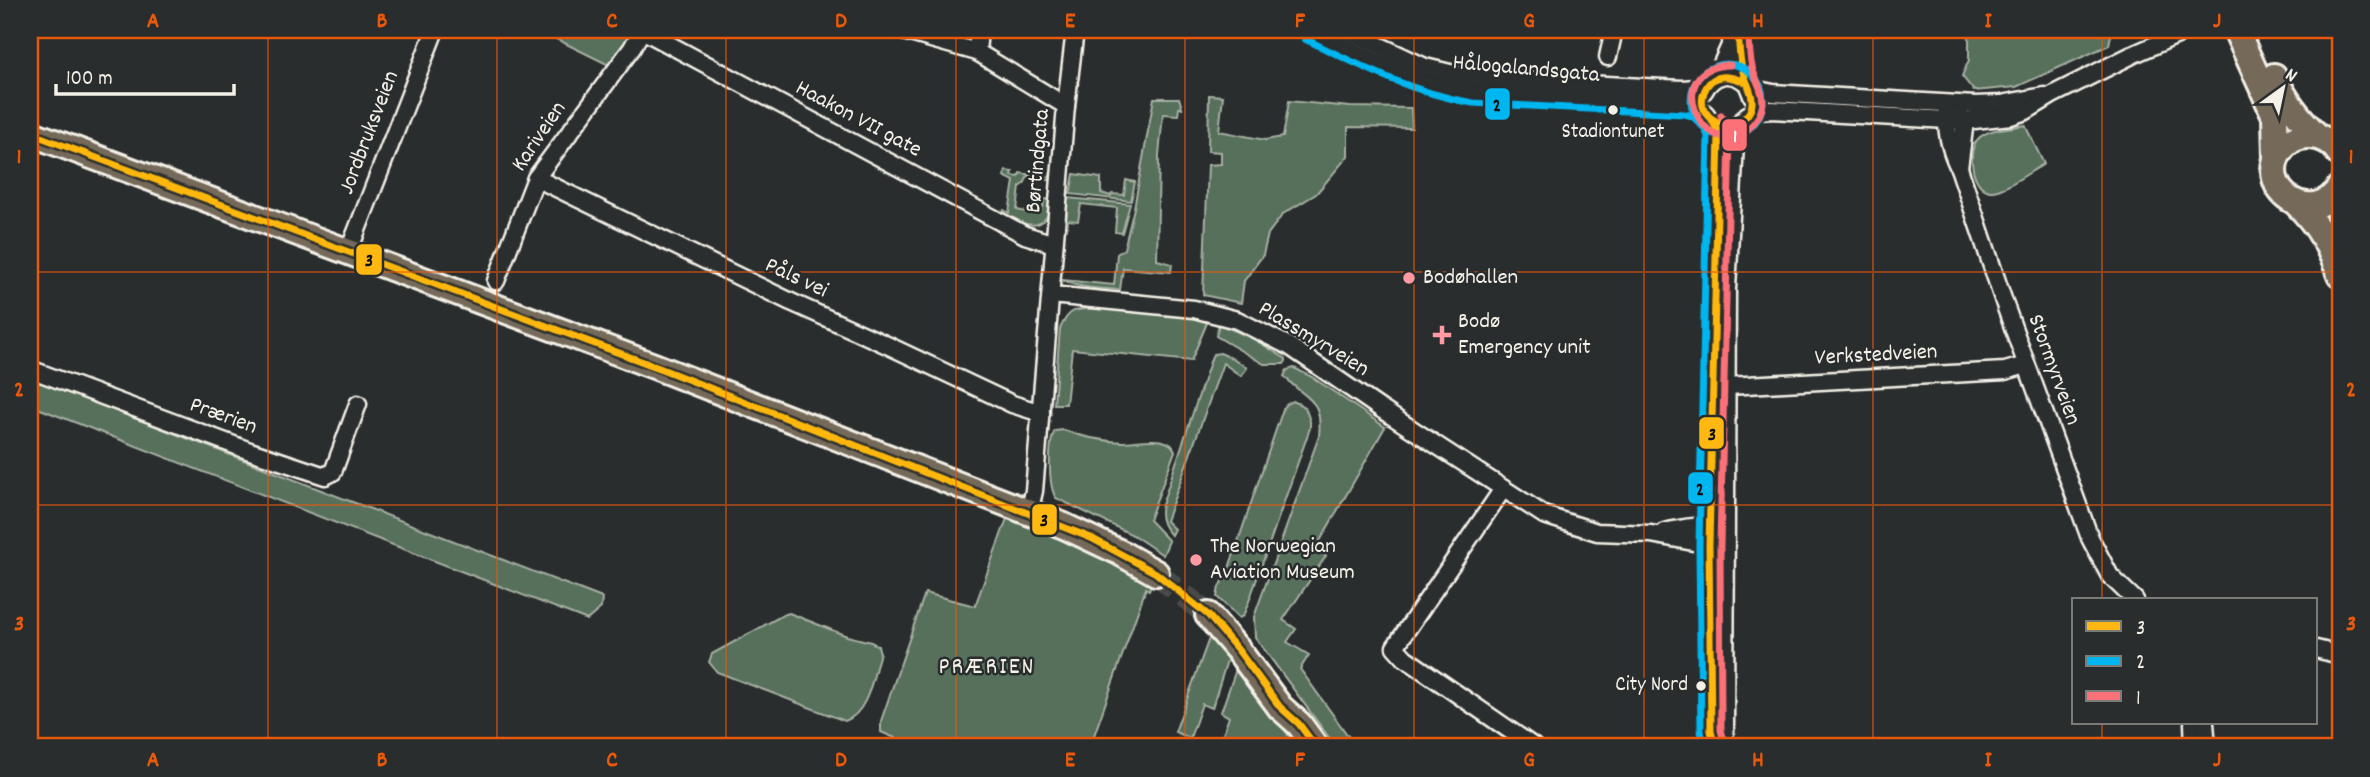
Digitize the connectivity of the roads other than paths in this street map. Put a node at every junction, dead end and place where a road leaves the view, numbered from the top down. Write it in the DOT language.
graph roads {
  1 [pos="435,30"];
  2 [pos="642,30"];
  3 [pos="899,30"];
  4 [pos="979,30"];
  5 [pos="1074,30"];
  6 [pos="1310,30"];
  7 [pos="1346,30"];
  8 [pos="1614,30"];
  9 [pos="1738,30"];
  10 [pos="2189,30"];
  11 [pos="2236,30"];
  12 [pos="2253,30"];
  13 [pos="977,52"];
  14 [pos="1608,57"];
  15 [pos="1712,80"];
  16 [pos="1747,85"];
  17 [pos="2054,94"];
  18 [pos="1066,106"];
  19 [pos="1947,112"];
  20 [pos="1709,117"];
  21 [pos="1744,118"];
  22 [pos="1965,121"];
  23 [pos="30,133"];
  24 [pos="2319,137"];
  25 [pos="2340,154"];
  26 [pos="2276,159"];
  27 [pos="1959,168"];
  28 [pos="536,178"];
  29 [pos="2340,188"];
  30 [pos="2297,204"];
  31 [pos="2340,209"];
  32 [pos="1054,244"];
  33 [pos="348,253"];
  34 [pos="2340,275"];
  35 [pos="496,281"];
  36 [pos="1051,295"];
  37 [pos="2026,365"];
  38 [pos="30,369"];
  39 [pos="1727,386"];
  40 [pos="358,404"];
  41 [pos="1041,413"];
  42 [pos="1503,489"];
  43 [pos="1029,513"];
  44 [pos="1711,527"];
  45 [pos="1651,534"];
  46 [pos="1724,539"];
  47 [pos="1709,545"];
  48 [pos="1156,573"];
  49 [pos="2116,583"];
  50 [pos="2123,598"];
  51 [pos="2133,598"];
  52 [pos="1208,615"];
  53 [pos="2318,650"];
  54 [pos="2340,655"];
  55 [pos="1280,706"];
  56 [pos="2193,724"];
  57 [pos="2205,724"];
  58 [pos="1301,747"];
  59 [pos="1316,747"];
  60 [pos="1534,747"];
  61 [pos="1715,747"];
  62 [pos="1723,747"];
  63 [pos="2194,747"];
  64 [pos="2207,747"];
  1 -- 33 [label="street, Jordbruksveien"];
  2 -- 28 [label="street, Kariveien"];
  2 -- 32 [label="street, Haakon VII gate"];
  3 -- 13 [label="street"];
  4 -- 13 [label="street"];
  5 -- 18 [label="street, Børtindgata"];
  6 -- 20 [label="street, Hålogalandsgata"];
  7 -- 15 [label="street, Hålogalandsgata"];
  8 -- 14 [label="street"];
  9 -- 15 [label="street"];
  9 -- 16 [label="street"];
  10 -- 17 [label="street, Hålogalandsgata"];
  11 -- 26 [label="highway"];
  12 -- 24 [label="highway"];
  13 -- 18 [label="street"];
  15 -- 16 [label="street, Hålogalandsgata"];
  15 -- 20 [label="street"];
  16 -- 19 [label="street, Hålogalandsgata"];
  16 -- 21 [label="street"];
  17 -- 19 [label="street, Hålogalandsgata"];
  17 -- 22 [label="street, Hålogalandsgata"];
  18 -- 32 [label="street, Børtindgata"];
  19 -- 21 [label="street, Hålogalandsgata"];
  19 -- 22 [label="street, Hålogalandsgata"];
  19 -- 27 [label="street, Stormyrveien"];
  20 -- 21 [label="street, Hålogalandsgata"];
  20 -- 44 [label="street"];
  21 -- 39 [label="street"];
  22 -- 27 [label="street, Stormyrveien"];
  23 -- 33 [label="highway"];
  24 -- 25 [label="highway"];
  24 -- 26 [label="highway"];
  26 -- 30 [label="highway"];
  27 -- 37 [label="street, Stormyrveien"];
  28 -- 35 [label="street, Kariveien"];
  28 -- 41 [label="street, Påls vei"];
  29 -- 30 [label="highway"];
  29 -- 31 [label="highway"];
  30 -- 34 [label="highway"];
  32 -- 36 [label="street, Børtindgata"];
  33 -- 43 [label="highway"];
  36 -- 41 [label="street"];
  36 -- 42 [label="street, Plassmyrveien"];
  37 -- 39 [label="street, Verkstedveien"];
  37 -- 49 [label="street, Stormyrveien"];
  38 -- 40 [label="street, Prærien"];
  39 -- 46 [label="street"];
  41 -- 43 [label="street"];
  42 -- 45 [label="street, Plassmyrveien"];
  42 -- 60 [label="street"];
  43 -- 48 [label="highway"];
  44 -- 45 [label="street, Plassmyrveien"];
  44 -- 46 [label="street"];
  44 -- 47 [label="street"];
  45 -- 47 [label="street, Plassmyrveien"];
  46 -- 47 [label="street"];
  46 -- 62 [label="street"];
  47 -- 61 [label="street"];
  49 -- 50 [label="street, Stormyrveien"];
  49 -- 51 [label="street, Stormyrveien"];
  52 -- 55 [label="highway"];
  53 -- 54 [label="street"];
  55 -- 58 [label="highway"];
  55 -- 59 [label="highway"];
  56 -- 63 [label="street"];
  57 -- 64 [label="street"];
}
